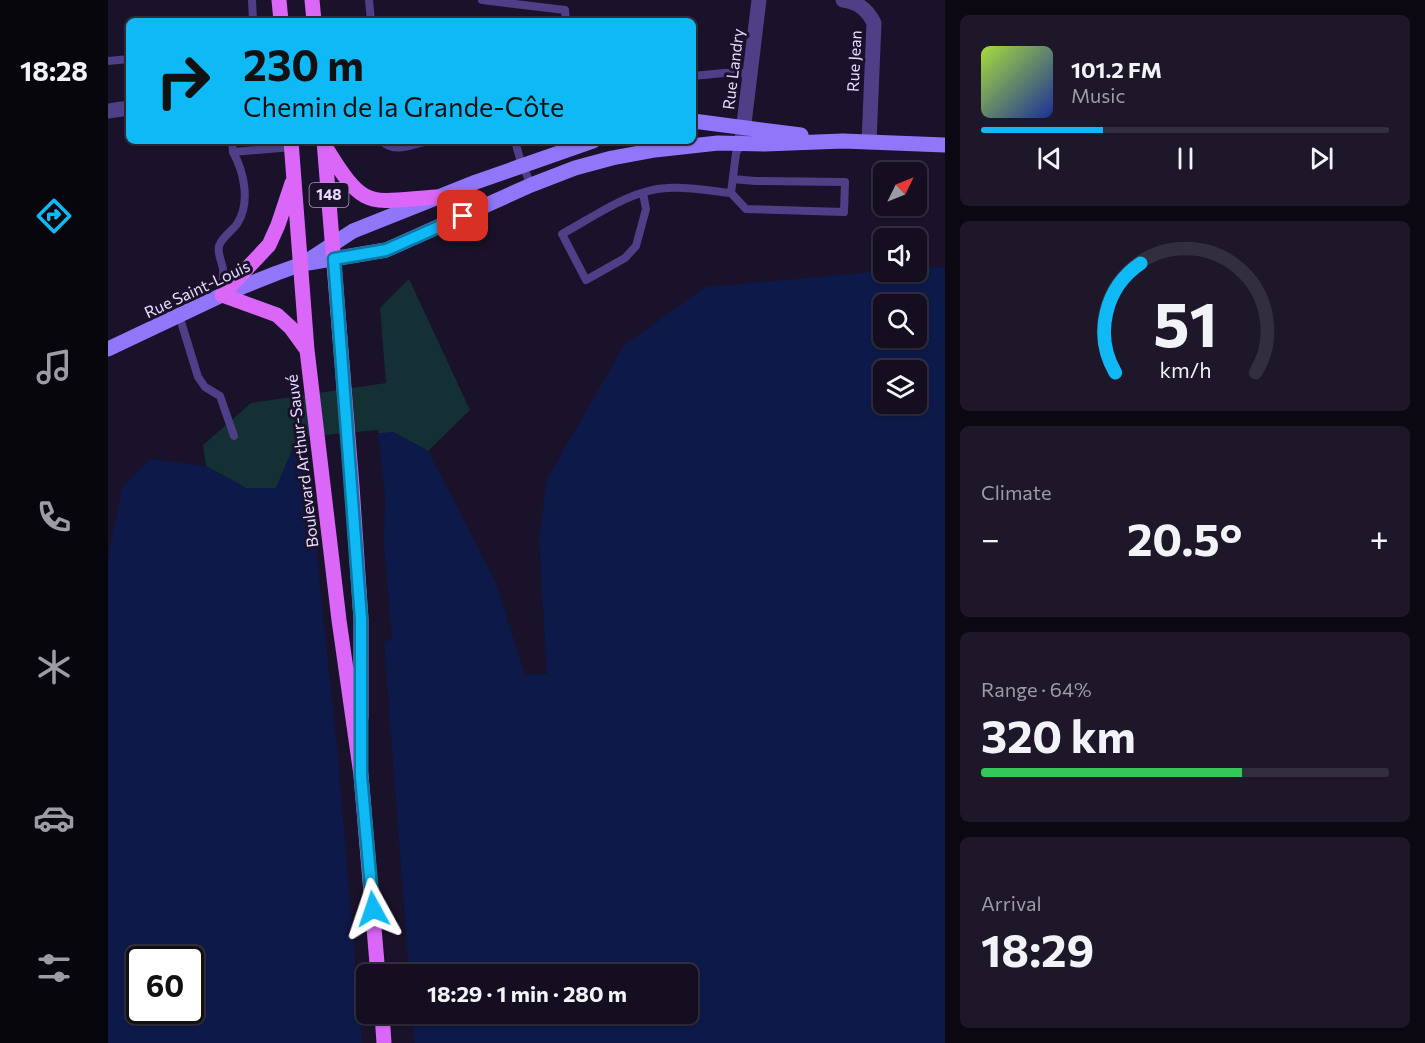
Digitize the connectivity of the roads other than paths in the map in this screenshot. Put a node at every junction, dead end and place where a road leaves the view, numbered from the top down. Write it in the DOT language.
graph roads {
  1 [pos="252,0"];
  2 [pos="279,0"];
  3 [pos="312,0"];
  4 [pos="369,0"];
  5 [pos="482,0"];
  6 [pos="759,0"];
  7 [pos="843,0"];
  8 [pos="253,18"];
  9 [pos="281,18"];
  10 [pos="314,18"];
  11 [pos="371,18"];
  12 [pos="566,18"];
  13 [pos="126,59"];
  14 [pos="108,61"];
  15 [pos="751,73"];
  16 [pos="696,76"];
  17 [pos="126,108"];
  18 [pos="108,111"];
  19 [pos="696,121"];
  20 [pos="744,127"];
  21 [pos="843,141"];
  22 [pos="869,142"];
  23 [pos="742,143"];
  24 [pos="232,144"];
  25 [pos="291,144"];
  26 [pos="325,144"];
  27 [pos="326,144"];
  28 [pos="385,144"];
  29 [pos="413,144"];
  30 [pos="516,144"];
  31 [pos="584,144"];
  32 [pos="945,145"];
  33 [pos="233,152"];
  34 [pos="522,165"];
  35 [pos="294,177"];
  36 [pos="733,178"];
  37 [pos="531,185"];
  38 [pos="643,193"];
  39 [pos="731,193"];
  40 [pos="436,197"];
  41 [pos="334,251"];
  42 [pos="302,264"];
  43 [pos="222,295"];
  44 [pos="179,315"];
  45 [pos="108,349"];
  46 [pos="307,350"];
  47 [pos="234,436"];
  48 [pos="361,776"];
  49 [pos="377,964"];
  50 [pos="382,1024"];
  51 [pos="384,1043"];
  1 -- 8 [label="lane"];
  2 -- 9 [label="main road"];
  3 -- 10 [label="main road"];
  4 -- 11 [label="lane"];
  5 -- 12 [label="lane"];
  6 -- 15 [label="street, Rue Landry"];
  7 -- 22 [label="street, Rue Jean"];
  13 -- 14 [label="lane"];
  15 -- 16 [label="lane"];
  15 -- 20 [label="street, Rue Landry"];
  17 -- 18 [label="street"];
  19 -- 20 [label="main road"];
  20 -- 21 [label="main road"];
  20 -- 23 [label="street, Rue Landry"];
  21 -- 22 [label="main road"];
  21 -- 23 [label="main road, Rue Saint-Louis"];
  22 -- 32 [label="main road"];
  23 -- 36 [label="lane"];
  23 -- 37 [label="main road, Rue Saint-Louis"];
  24 -- 33 [label="lane"];
  25 -- 33 [label="lane"];
  25 -- 35 [label="main road, Boulevard Arthur-Sauvé / 148"];
  26 -- 41 [label="main road, Boulevard Arthur-Sauvé / 148"];
  27 -- 40 [label="main road"];
  28 -- 29 [label="lane"];
  30 -- 34 [label="lane"];
  31 -- 34 [label="main road"];
  33 -- 43 [label="lane"];
  34 -- 37 [label="lane"];
  34 -- 40 [label="main road"];
  35 -- 42 [label="main road, Boulevard Arthur-Sauvé / 148"];
  35 -- 43 [label="main road"];
  36 -- 39 [label="lane"];
  36 -- 39 [label="lane"];
  37 -- 41 [label="main road, Rue Saint-Louis"];
  38 -- 38 [label="lane"];
  38 -- 39 [label="lane"];
  40 -- 41 [label="main road"];
  41 -- 42 [label="main road, Rue Saint-Louis"];
  41 -- 48 [label="main road, Boulevard Arthur-Sauvé / 148"];
  42 -- 43 [label="main road, Rue Saint-Louis"];
  42 -- 46 [label="main road, Boulevard Arthur-Sauvé / 148"];
  43 -- 44 [label="main road, Rue Saint-Louis"];
  43 -- 46 [label="main road"];
  44 -- 45 [label="main road, Rue Saint-Louis"];
  44 -- 47 [label="lane"];
  46 -- 48 [label="main road, Boulevard Arthur-Sauvé / 148"];
  48 -- 49 [label="main road, Boulevard Arthur-Sauvé / 148"];
  50 -- 51 [label="main road"];
}
